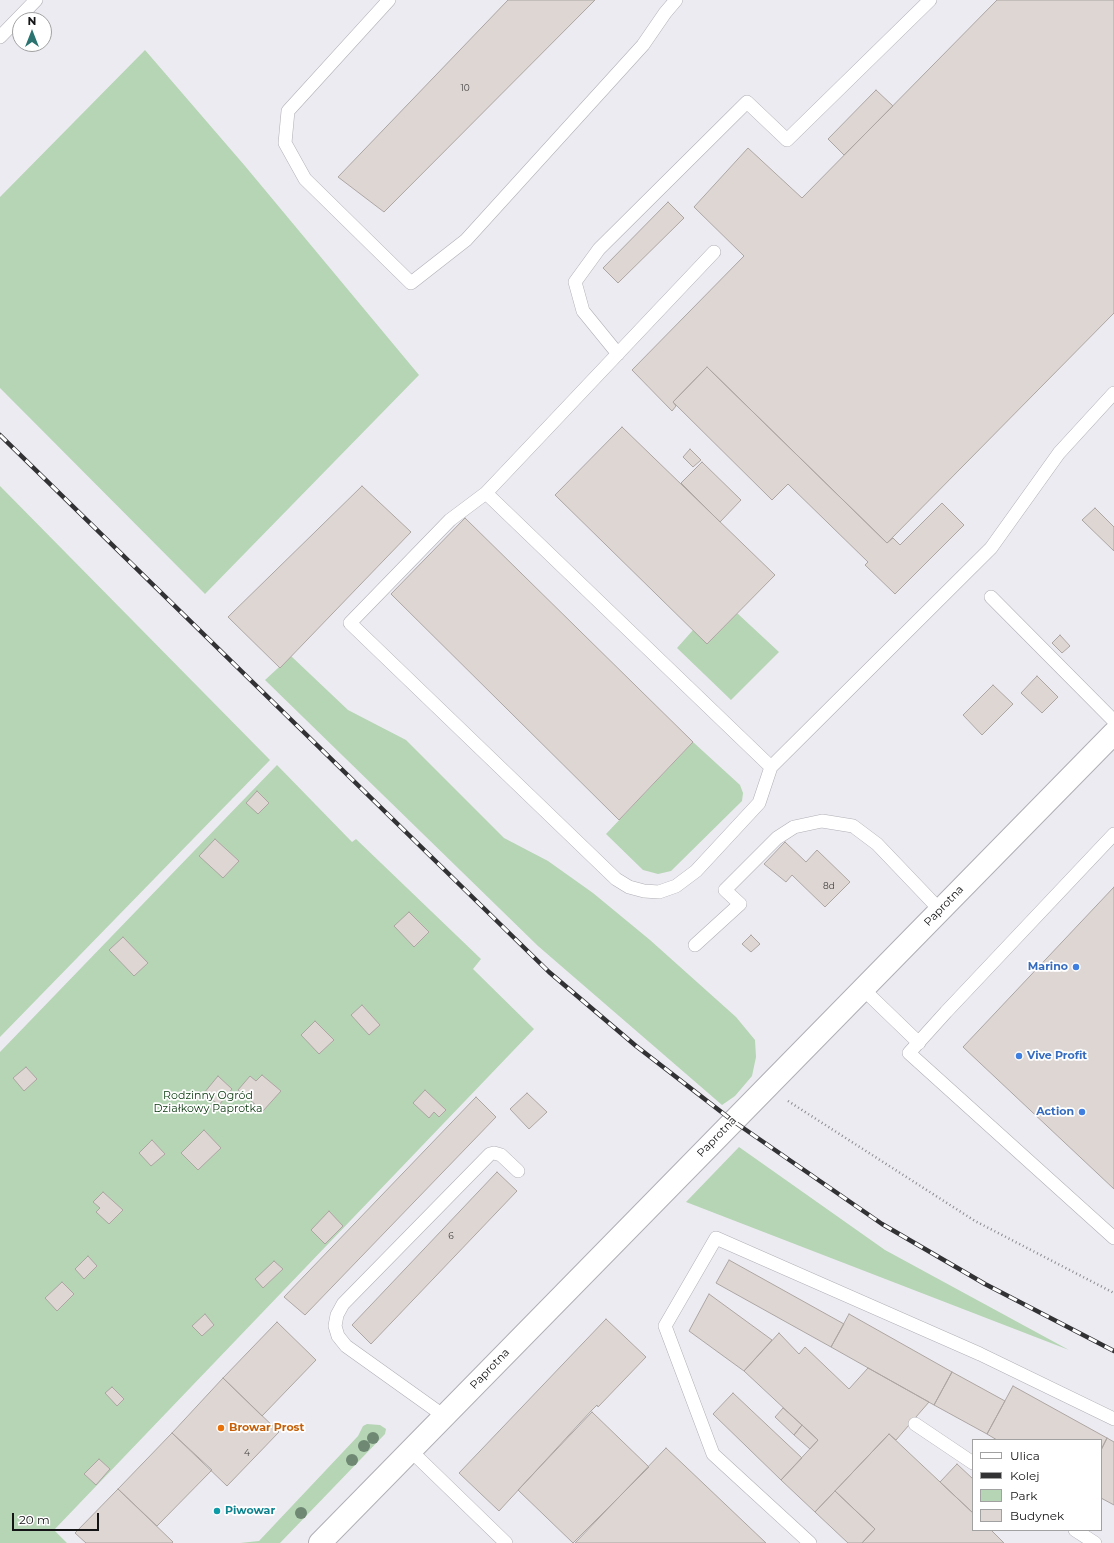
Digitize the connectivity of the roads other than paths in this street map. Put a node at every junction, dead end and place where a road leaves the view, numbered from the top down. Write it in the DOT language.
graph roads {
  1 [pos="36,0"];
  2 [pos="389,0"];
  3 [pos="676,0"];
  4 [pos="930,0"];
  5 [pos="0,37"];
  6 [pos="714,252"];
  7 [pos="618,354"];
  8 [pos="1114,393"];
  9 [pos="486,492"];
  10 [pos="991,597"];
  11 [pos="1114,721"];
  12 [pos="1114,733"];
  13 [pos="771,767"];
  14 [pos="1114,834"];
  15 [pos="940,910"];
  16 [pos="695,945"];
  17 [pos="863,989"];
  18 [pos="919,1043"];
  19 [pos="518,1170"];
  20 [pos="1114,1238"];
  21 [pos="444,1416"];
  22 [pos="1114,1419"];
  23 [pos="915,1424"];
  24 [pos="410,1450"];
  25 [pos="972,1461"];
  26 [pos="1077,1531"];
  27 [pos="320,1543"];
  28 [pos="506,1543"];
  29 [pos="810,1543"];
  30 [pos="1095,1543"];
  1 -- 5 [label="lane"];
  2 -- 3 [label="lane"];
  4 -- 7 [label="lane"];
  6 -- 7 [label="lane"];
  7 -- 9 [label="lane"];
  8 -- 13 [label="lane"];
  9 -- 13 [label="lane"];
  9 -- 13 [label="lane"];
  10 -- 11 [label="lane"];
  12 -- 15 [label="street, Paprotna"];
  14 -- 18 [label="lane"];
  15 -- 16 [label="lane"];
  15 -- 17 [label="street, Paprotna"];
  17 -- 18 [label="lane"];
  17 -- 21 [label="street, Paprotna"];
  18 -- 20 [label="lane"];
  19 -- 21 [label="lane"];
  21 -- 24 [label="street, Paprotna"];
  22 -- 29 [label="lane"];
  23 -- 25 [label="lane"];
  24 -- 27 [label="street, Paprotna"];
  24 -- 28 [label="lane"];
  26 -- 30 [label="lane"];
}
